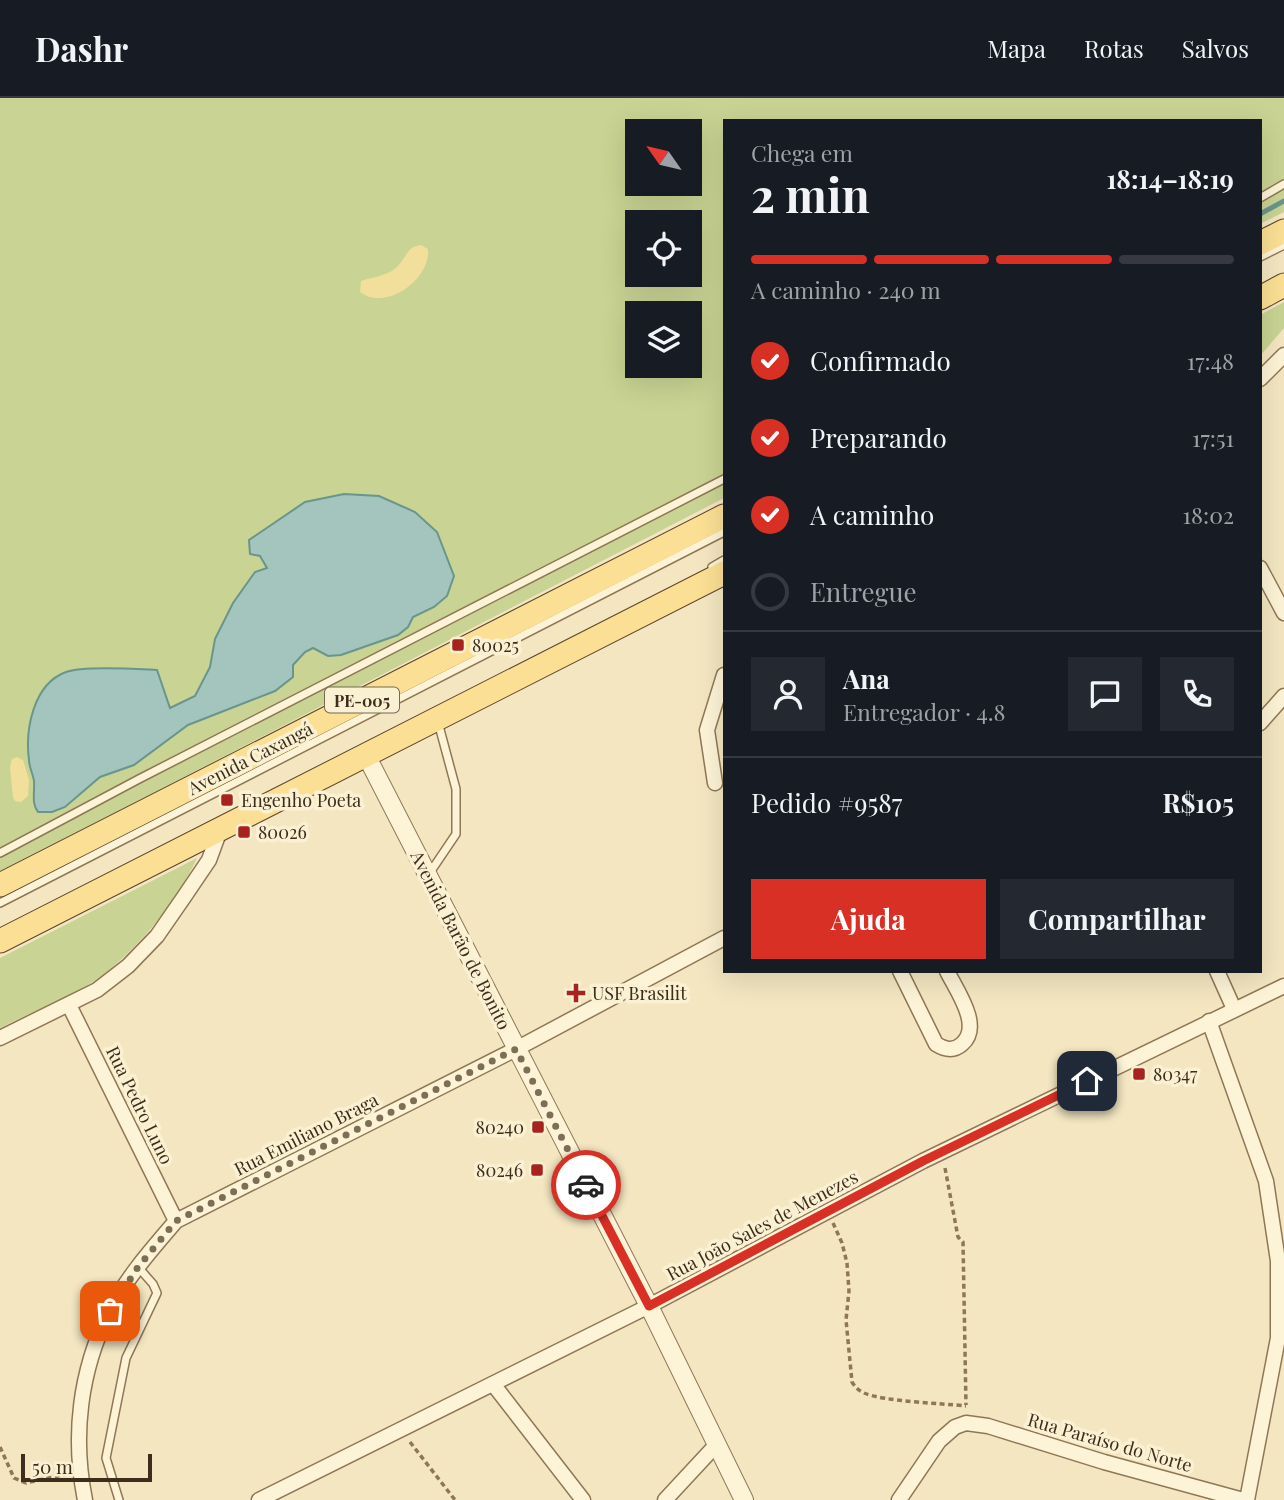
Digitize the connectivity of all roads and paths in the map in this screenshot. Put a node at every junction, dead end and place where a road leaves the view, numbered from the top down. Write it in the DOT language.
graph roads {
  1 [pos="1284,184"];
  2 [pos="1262,197"];
  3 [pos="1284,231"];
  4 [pos="1262,242"];
  5 [pos="1284,245"];
  6 [pos="1262,256"];
  7 [pos="1284,285"];
  8 [pos="1262,297"];
  9 [pos="1284,355"];
  10 [pos="1262,377"];
  11 [pos="723,480"];
  12 [pos="723,517"];
  13 [pos="723,534"];
  14 [pos="723,561"];
  15 [pos="1262,572"];
  16 [pos="700,573"];
  17 [pos="723,574"];
  18 [pos="1284,613"];
  19 [pos="723,678"];
  20 [pos="1284,696"];
  21 [pos="437,719"];
  22 [pos="1262,721"];
  23 [pos="366,755"];
  24 [pos="715,783"];
  25 [pos="220,828"];
  26 [pos="0,853"];
  27 [pos="428,875"];
  28 [pos="0,885"];
  29 [pos="0,903"];
  30 [pos="723,939"];
  31 [pos="0,941"];
  32 [pos="901,973"];
  33 [pos="948,973"];
  34 [pos="1218,973"];
  35 [pos="1284,986"];
  36 [pos="69,1006"];
  37 [pos="1234,1009"];
  38 [pos="1209,1021"];
  39 [pos="0,1038"];
  40 [pos="516,1049"];
  41 [pos="942,1152"];
  42 [pos="828,1212"];
  43 [pos="176,1221"];
  44 [pos="138,1267"];
  45 [pos="649,1306"];
  46 [pos="493,1384"];
  47 [pos="966,1406"];
  48 [pos="966,1423"];
  49 [pos="401,1429"];
  50 [pos="717,1444"];
  51 [pos="0,1447"];
  52 [pos="79,1471"];
  53 [pos="85,1500"];
  54 [pos="119,1500"];
  55 [pos="259,1500"];
  56 [pos="455,1500"];
  57 [pos="583,1500"];
  58 [pos="665,1500"];
  59 [pos="744,1500"];
  60 [pos="899,1500"];
  61 [pos="1245,1500"];
  1 -- 2 [label="lane"];
  3 -- 4 [label="main road"];
  5 -- 6 [label="lane"];
  7 -- 8 [label="main road"];
  9 -- 10 [label="street"];
  11 -- 26 [label="lane"];
  12 -- 28 [label="main road, Avenida Caxangá / PE-005"];
  13 -- 29 [label="lane"];
  14 -- 16 [label="lane"];
  15 -- 18 [label="street"];
  17 -- 21 [label="main road, PE-005"];
  19 -- 24 [label="street"];
  20 -- 22 [label="street"];
  21 -- 23 [label="main road, PE-005"];
  21 -- 27 [label="lane"];
  23 -- 25 [label="main road, PE-005"];
  23 -- 27 [label="street, Avenida Barão de Bonito"];
  25 -- 31 [label="main road, PE-005"];
  25 -- 36 [label="street"];
  27 -- 40 [label="street, Avenida Barão de Bonito"];
  30 -- 40 [label="street, Rua Emiliano Braga"];
  32 -- 33 [label="street"];
  34 -- 37 [label="street"];
  35 -- 37 [label="street, Rua João Sales de Menezes"];
  36 -- 39 [label="street"];
  36 -- 43 [label="street, Rua Pedro Luno"];
  37 -- 38 [label="street, Rua João Sales de Menezes"];
  38 -- 41 [label="street, Rua João Sales de Menezes"];
  38 -- 61 [label="street"];
  40 -- 43 [label="street, Rua Emiliano Braga"];
  40 -- 45 [label="street, Avenida Barão de Bonito"];
  41 -- 42 [label="street, Rua João Sales de Menezes"];
  41 -- 47 [label="path"];
  42 -- 45 [label="street, Rua João Sales de Menezes"];
  42 -- 47 [label="path"];
  43 -- 44 [label="street, Rua Emiliano Braga"];
  44 -- 52 [label="street, Rua Emiliano Braga"];
  44 -- 54 [label="lane"];
  45 -- 46 [label="street, Rua João Sales de Menezes"];
  45 -- 50 [label="street, Avenida Barão de Bonito"];
  46 -- 49 [label="street, Rua João Sales de Menezes"];
  46 -- 57 [label="street"];
  47 -- 48 [label="path"];
  48 -- 60 [label="street"];
  48 -- 61 [label="street, Rua Paraíso do Norte"];
  49 -- 55 [label="street, Rua João Sales de Menezes"];
  49 -- 56 [label="path"];
  50 -- 58 [label="street"];
  50 -- 59 [label="street, Avenida Barão de Bonito"];
  51 -- 52 [label="path"];
  52 -- 53 [label="street, Rua Emiliano Braga"];
}
